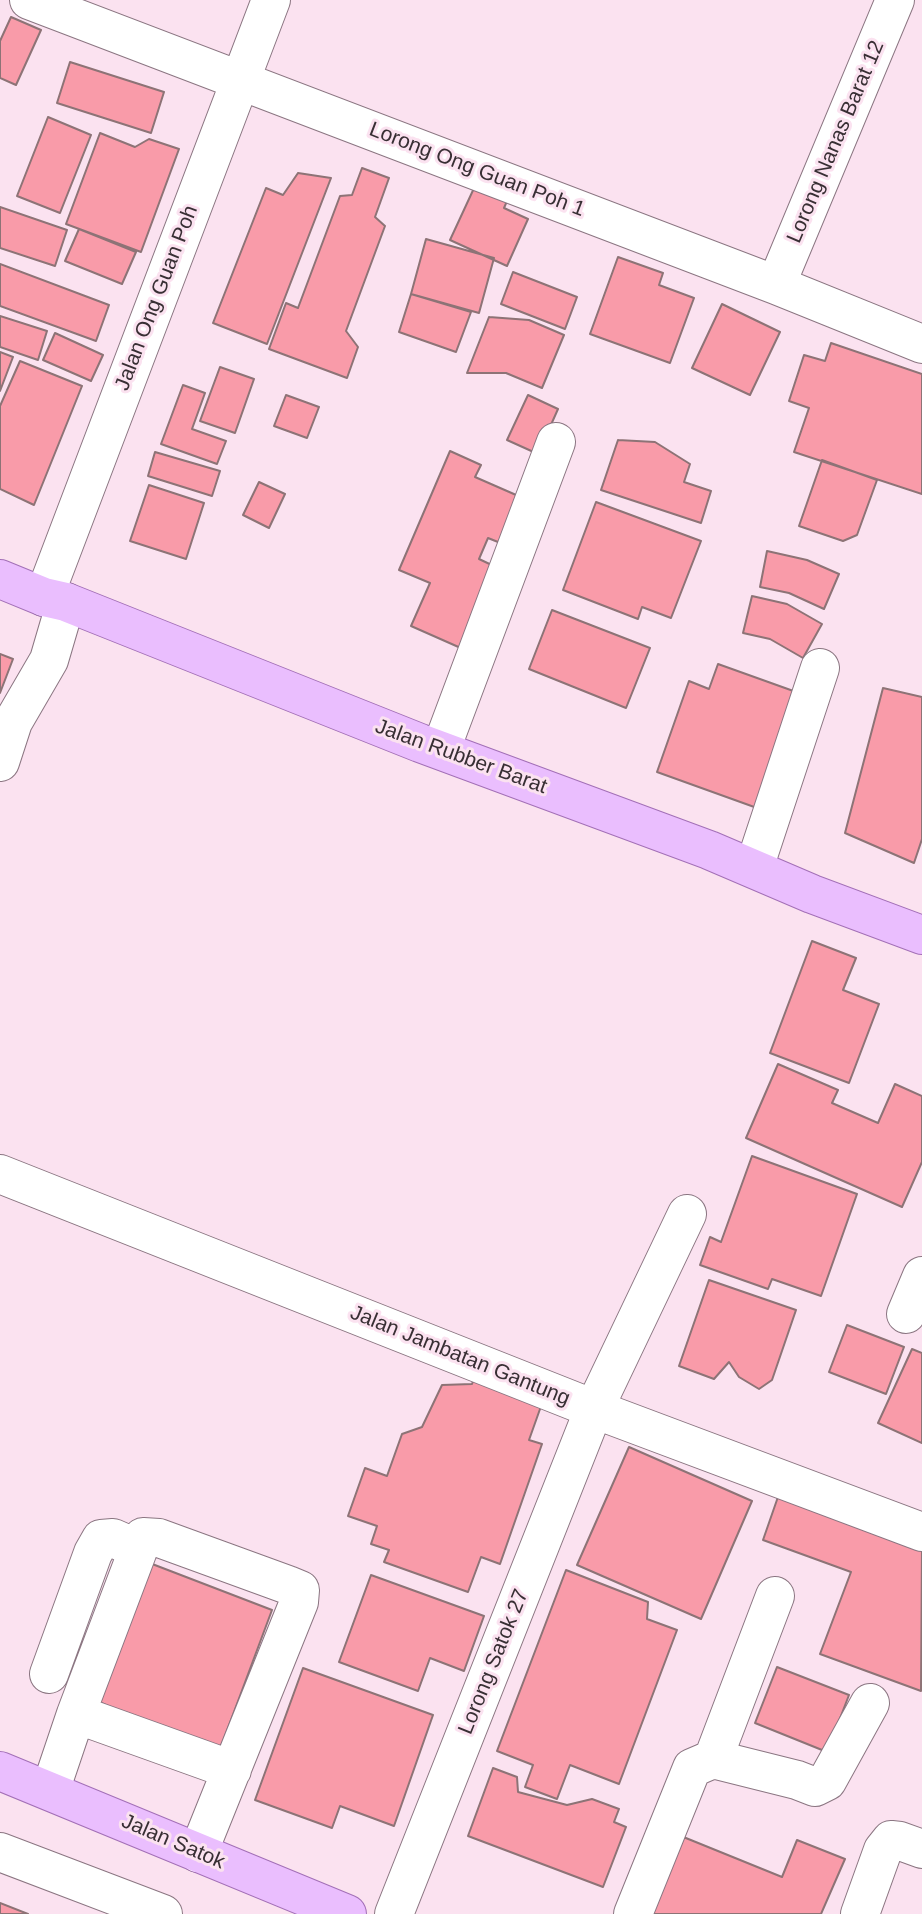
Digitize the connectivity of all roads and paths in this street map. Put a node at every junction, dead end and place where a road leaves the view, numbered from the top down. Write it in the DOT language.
graph roads {
  1 [pos="29,0"];
  2 [pos="271,0"];
  3 [pos="895,0"];
  4 [pos="240,79"];
  5 [pos="776,285"];
  6 [pos="922,344"];
  7 [pos="556,442"];
  8 [pos="0,579"];
  9 [pos="55,599"];
  10 [pos="820,668"];
  11 [pos="441,749"];
  12 [pos="0,762"];
  13 [pos="754,868"];
  14 [pos="922,935"];
  15 [pos="0,1174"];
  16 [pos="687,1213"];
  17 [pos="922,1276"];
  18 [pos="906,1314"];
  19 [pos="594,1409"];
  20 [pos="922,1532"];
  21 [pos="138,1549"];
  22 [pos="775,1596"];
  23 [pos="49,1674"];
  24 [pos="870,1703"];
  25 [pos="76,1714"];
  26 [pos="713,1759"];
  27 [pos="232,1770"];
  28 [pos="0,1771"];
  29 [pos="50,1791"];
  30 [pos="922,1849"];
  31 [pos="0,1852"];
  32 [pos="198,1853"];
  33 [pos="163,1914"];
  34 [pos="347,1914"];
  35 [pos="394,1914"];
  36 [pos="634,1914"];
  37 [pos="860,1914"];
  1 -- 4 [label="street, Lorong Ong Guan Poh 1"];
  2 -- 4 [label="street, Jalan Ong Guan Poh"];
  3 -- 5 [label="street, Lorong Nanas Barat 12"];
  4 -- 5 [label="street, Lorong Ong Guan Poh 1"];
  4 -- 9 [label="street, Jalan Ong Guan Poh"];
  5 -- 6 [label="street, Lorong Ong Guan Poh 1"];
  7 -- 11 [label="street"];
  8 -- 9 [label="main road, Jalan Rubber Barat"];
  9 -- 11 [label="main road, Jalan Rubber Barat"];
  9 -- 12 [label="street, Jalan Ong Guan Poh"];
  10 -- 13 [label="street"];
  11 -- 13 [label="main road, Jalan Rubber Barat"];
  13 -- 14 [label="main road, Jalan Rubber Barat"];
  15 -- 19 [label="street, Jalan Jambatan Gantung"];
  16 -- 19 [label="street, Lorong Satok 27"];
  17 -- 18 [label="street"];
  19 -- 20 [label="street, Jalan Jambatan Gantung"];
  19 -- 35 [label="street, Lorong Satok 27"];
  21 -- 23 [label="street"];
  21 -- 25 [label="street"];
  21 -- 27 [label="street"];
  22 -- 26 [label="street"];
  24 -- 26 [label="street"];
  25 -- 27 [label="street"];
  25 -- 29 [label="street"];
  26 -- 36 [label="street"];
  27 -- 32 [label="street"];
  28 -- 29 [label="main road, Jalan Satok"];
  29 -- 32 [label="main road, Jalan Satok"];
  30 -- 37 [label="street"];
  31 -- 33 [label="street"];
  32 -- 34 [label="main road, Jalan Satok"];
}
